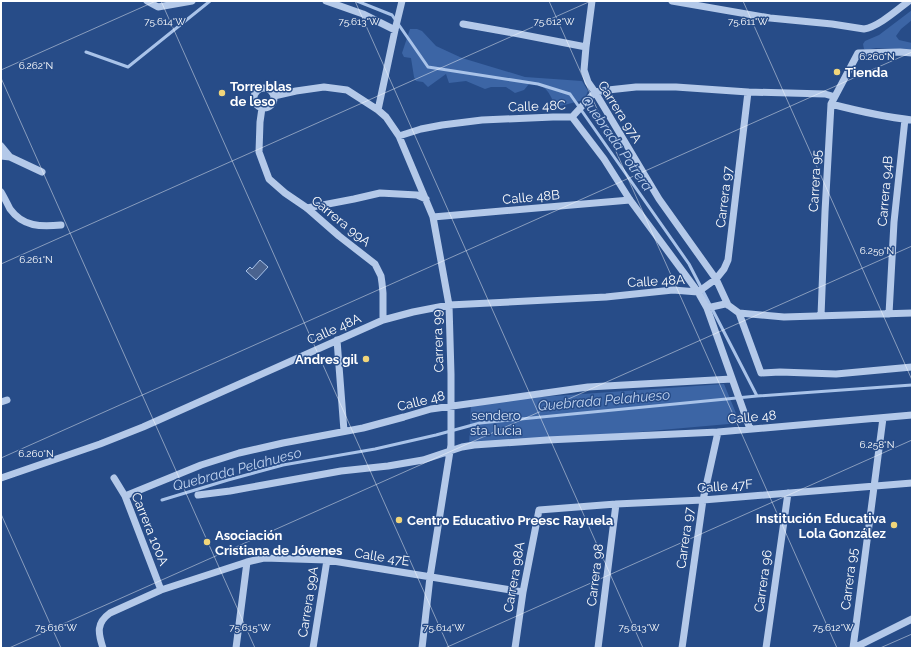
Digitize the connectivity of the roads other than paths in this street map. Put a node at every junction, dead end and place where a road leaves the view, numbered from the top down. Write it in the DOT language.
graph roads {
  1 [pos="147,1"];
  2 [pos="192,1"];
  3 [pos="326,1"];
  4 [pos="592,1"];
  5 [pos="672,1"];
  6 [pos="909,1"];
  7 [pos="402,3"];
  8 [pos="463,24"];
  9 [pos="395,29"];
  10 [pos="586,47"];
  11 [pos="912,54"];
  12 [pos="748,92"];
  13 [pos="593,95"];
  14 [pos="274,96"];
  15 [pos="833,100"];
  16 [pos="262,108"];
  17 [pos="378,110"];
  18 [pos="573,116"];
  19 [pos="908,119"];
  20 [pos="399,136"];
  21 [pos="1,146"];
  22 [pos="1,156"];
  23 [pos="10,157"];
  24 [pos="42,172"];
  25 [pos="1,192"];
  26 [pos="426,199"];
  27 [pos="630,200"];
  28 [pos="307,208"];
  29 [pos="433,217"];
  30 [pos="61,225"];
  31 [pos="715,280"];
  32 [pos="699,291"];
  33 [pos="726,304"];
  34 [pos="449,305"];
  35 [pos="709,308"];
  36 [pos="739,313"];
  37 [pos="912,313"];
  38 [pos="890,314"];
  39 [pos="820,316"];
  40 [pos="383,320"];
  41 [pos="336,340"];
  42 [pos="912,367"];
  43 [pos="732,379"];
  44 [pos="451,409"];
  45 [pos="912,415"];
  46 [pos="883,418"];
  47 [pos="750,429"];
  48 [pos="344,431"];
  49 [pos="718,432"];
  50 [pos="451,448"];
  51 [pos="1,478"];
  52 [pos="114,478"];
  53 [pos="912,483"];
  54 [pos="873,486"];
  55 [pos="788,493"];
  56 [pos="198,495"];
  57 [pos="125,496"];
  58 [pos="703,500"];
  59 [pos="616,504"];
  60 [pos="539,510"];
  61 [pos="327,560"];
  62 [pos="247,562"];
  63 [pos="430,577"];
  64 [pos="162,590"];
  65 [pos="523,592"];
  66 [pos="912,619"];
  67 [pos="103,648"];
  68 [pos="236,648"];
  69 [pos="313,648"];
  70 [pos="422,648"];
  71 [pos="515,648"];
  72 [pos="598,648"];
  73 [pos="682,648"];
  74 [pos="766,648"];
  75 [pos="853,648"];
  1 -- 2 [label="street"];
  3 -- 9 [label="street"];
  4 -- 10 [label="street, Carrera 97A"];
  5 -- 6 [label="street"];
  7 -- 9 [label="street"];
  8 -- 10 [label="street"];
  9 -- 17 [label="street"];
  10 -- 13 [label="street, Carrera 97A"];
  11 -- 15 [label="street, Carrera 95"];
  12 -- 13 [label="street"];
  12 -- 15 [label="street"];
  12 -- 31 [label="street, Carrera 97"];
  13 -- 18 [label="street, Calle 48C"];
  13 -- 31 [label="street, Carrera 97A"];
  14 -- 16 [label="street"];
  14 -- 16 [label="street"];
  14 -- 17 [label="street"];
  15 -- 19 [label="street"];
  15 -- 39 [label="street, Carrera 95"];
  16 -- 28 [label="street, Carrera 99A"];
  17 -- 20 [label="street"];
  18 -- 20 [label="street, Calle 48C"];
  18 -- 27 [label="street"];
  19 -- 38 [label="street, Carrera 94B"];
  20 -- 26 [label="street, Carrera 99"];
  21 -- 23 [label="street"];
  22 -- 23 [label="street"];
  23 -- 24 [label="street"];
  25 -- 30 [label="street"];
  26 -- 28 [label="street"];
  26 -- 29 [label="street, Carrera 99"];
  27 -- 29 [label="street, Calle 48B"];
  27 -- 32 [label="street"];
  28 -- 40 [label="street, Carrera 99A"];
  29 -- 34 [label="street, Carrera 99"];
  31 -- 32 [label="street, Carrera 97"];
  31 -- 33 [label="street, Carrera 97A"];
  32 -- 34 [label="street, Calle 48A"];
  32 -- 35 [label="street"];
  33 -- 35 [label="street"];
  33 -- 36 [label="street"];
  34 -- 40 [label="street, Calle 48A"];
  34 -- 44 [label="street, Carrera 99"];
  35 -- 43 [label="street"];
  36 -- 39 [label="street"];
  36 -- 42 [label="street"];
  37 -- 38 [label="street"];
  38 -- 39 [label="street"];
  40 -- 41 [label="street, Calle 48A"];
  41 -- 48 [label="street"];
  41 -- 51 [label="street, Calle 48A"];
  43 -- 44 [label="street, Calle 48"];
  43 -- 47 [label="street"];
  44 -- 48 [label="street, Calle 48"];
  44 -- 50 [label="street, Carrera 99"];
  45 -- 46 [label="street, Calle 48"];
  46 -- 47 [label="street, Calle 48"];
  46 -- 54 [label="street, Carrera 95"];
  47 -- 49 [label="street, Calle 48"];
  48 -- 57 [label="street, Calle 48"];
  49 -- 50 [label="street, Calle 48"];
  49 -- 58 [label="street, Carrera 97"];
  50 -- 56 [label="street, Calle 48"];
  50 -- 63 [label="street, Carrera 99"];
  52 -- 57 [label="street, Carrera 100A"];
  53 -- 54 [label="street, Calle 47F"];
  54 -- 55 [label="street, Calle 47F"];
  54 -- 75 [label="street, Carrera 95"];
  55 -- 58 [label="street, Calle 47F"];
  55 -- 74 [label="street, Carrera 96"];
  57 -- 64 [label="street, Carrera 100A"];
  58 -- 59 [label="street, Calle 47F"];
  58 -- 73 [label="street, Carrera 97"];
  59 -- 60 [label="street, Calle 47F"];
  59 -- 72 [label="street, Carrera 98"];
  60 -- 65 [label="street, Carrera 98A"];
  61 -- 62 [label="street, Calle 47E"];
  61 -- 63 [label="street, Calle 47E"];
  61 -- 69 [label="street, Carrera 99A"];
  62 -- 64 [label="street, Calle 47E"];
  62 -- 68 [label="street"];
  63 -- 65 [label="street, Calle 47E"];
  63 -- 70 [label="street, Carrera 99"];
  64 -- 67 [label="street, Calle 47E"];
  65 -- 71 [label="street, Carrera 98A"];
  66 -- 75 [label="street"];
}
